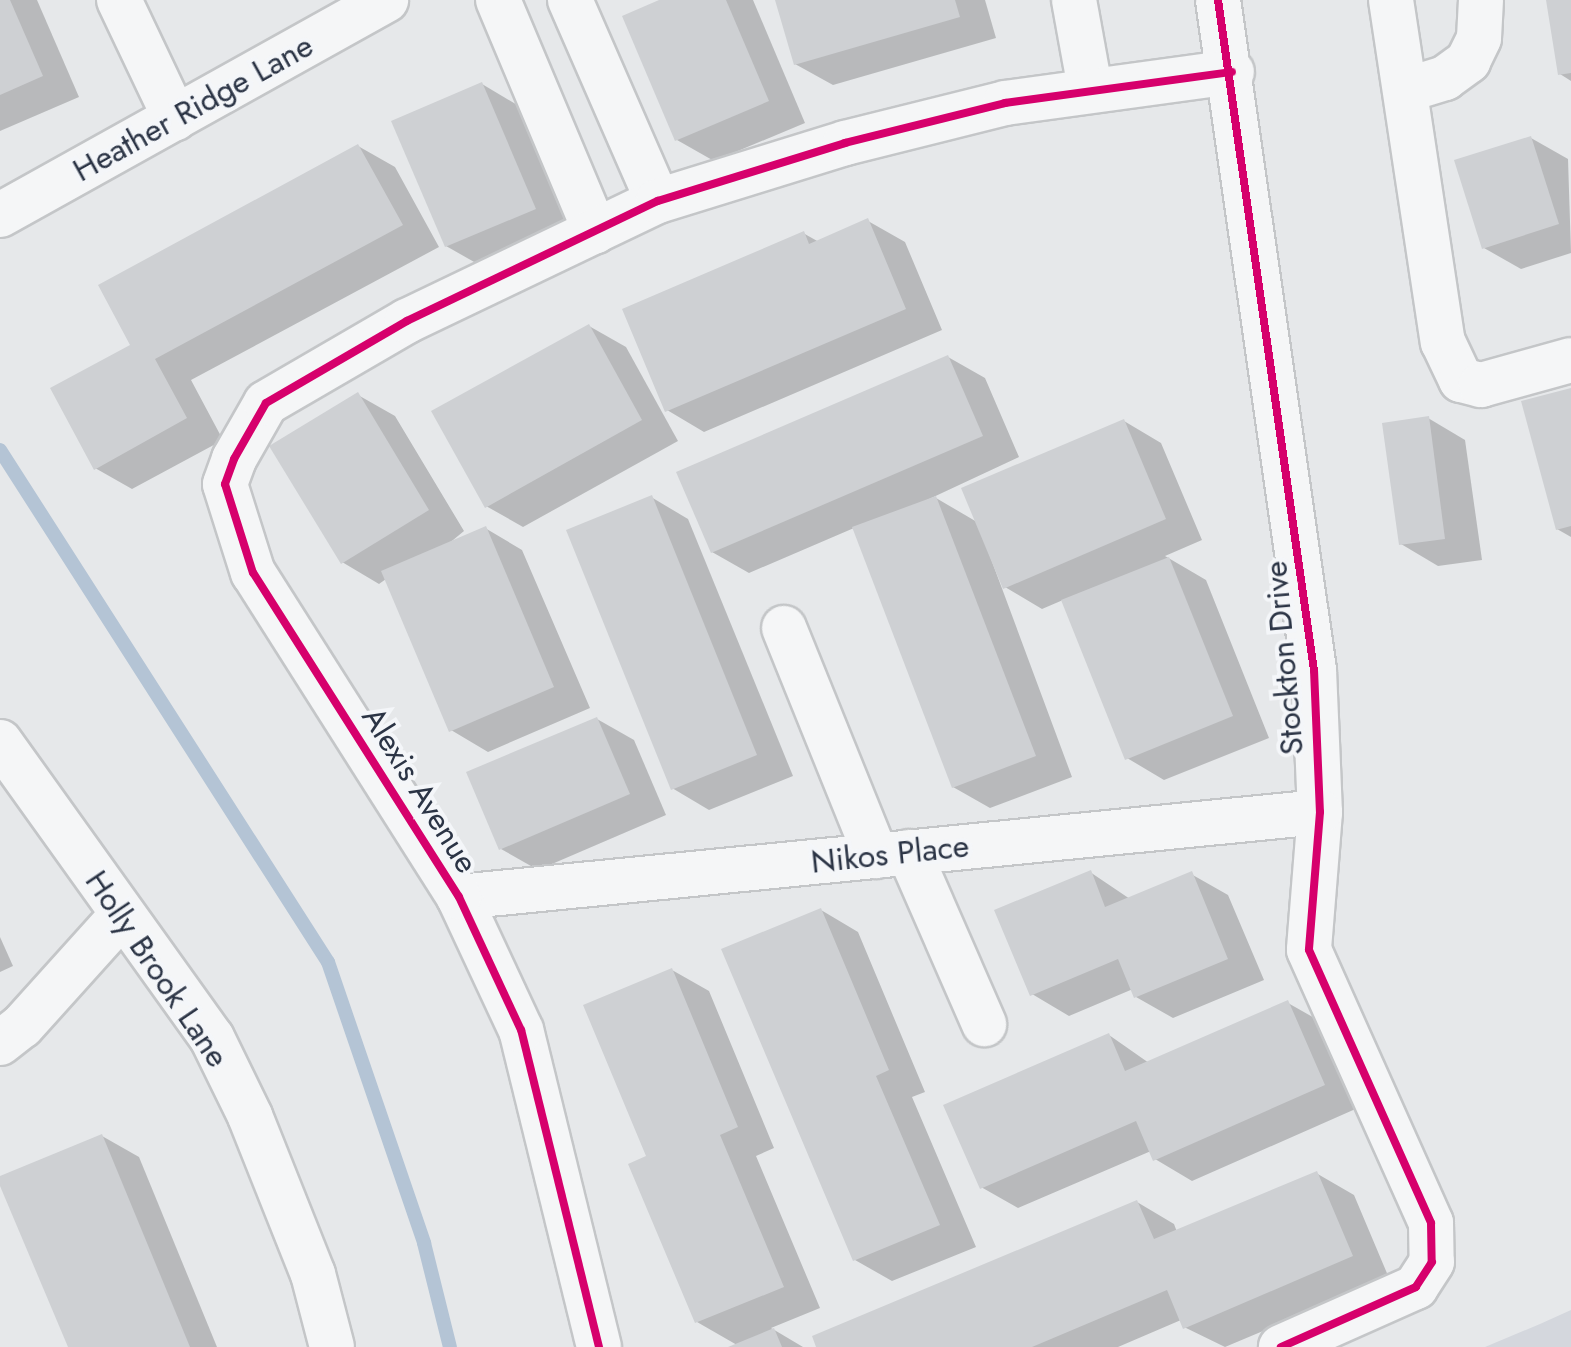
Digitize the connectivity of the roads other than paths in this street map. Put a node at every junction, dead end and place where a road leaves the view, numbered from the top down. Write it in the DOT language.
graph roads {
  1 [pos="386,0"];
  2 [pos="498,0"];
  3 [pos="570,0"];
  4 [pos="1074,0"];
  5 [pos="1218,0"];
  6 [pos="1391,0"];
  7 [pos="1481,0"];
  8 [pos="127,18"];
  9 [pos="1232,72"];
  10 [pos="1090,88"];
  11 [pos="1406,90"];
  12 [pos="175,118"];
  13 [pos="658,201"];
  14 [pos="0,215"];
  15 [pos="595,231"];
  16 [pos="1571,360"];
  17 [pos="784,628"];
  18 [pos="0,742"];
  19 [pos="1320,812"];
  20 [pos="892,854"];
  21 [pos="459,897"];
  22 [pos="122,915"];
  23 [pos="984,1024"];
  24 [pos="0,1043"];
  25 [pos="332,1347"];
  26 [pos="599,1347"];
  27 [pos="1281,1347"];
  1 -- 12 [label="street, Heather Ridge Lane"];
  2 -- 15 [label="street"];
  3 -- 13 [label="street"];
  4 -- 10 [label="street"];
  5 -- 9 [label="street, Stockton Drive"];
  6 -- 11 [label="street"];
  7 -- 11 [label="street"];
  8 -- 12 [label="street"];
  9 -- 10 [label="street"];
  9 -- 19 [label="street, Stockton Drive"];
  10 -- 13 [label="street"];
  11 -- 16 [label="street"];
  12 -- 14 [label="street, Heather Ridge Lane"];
  13 -- 15 [label="street"];
  15 -- 21 [label="street, Alexis Avenue"];
  17 -- 20 [label="street"];
  18 -- 22 [label="street, Holly Brook Lane"];
  19 -- 20 [label="street, Nikos Place"];
  19 -- 27 [label="street, Stockton Drive"];
  20 -- 21 [label="street, Nikos Place"];
  20 -- 23 [label="street"];
  21 -- 26 [label="street, Alexis Avenue"];
  22 -- 24 [label="street"];
  22 -- 25 [label="street, Holly Brook Lane"];
}
